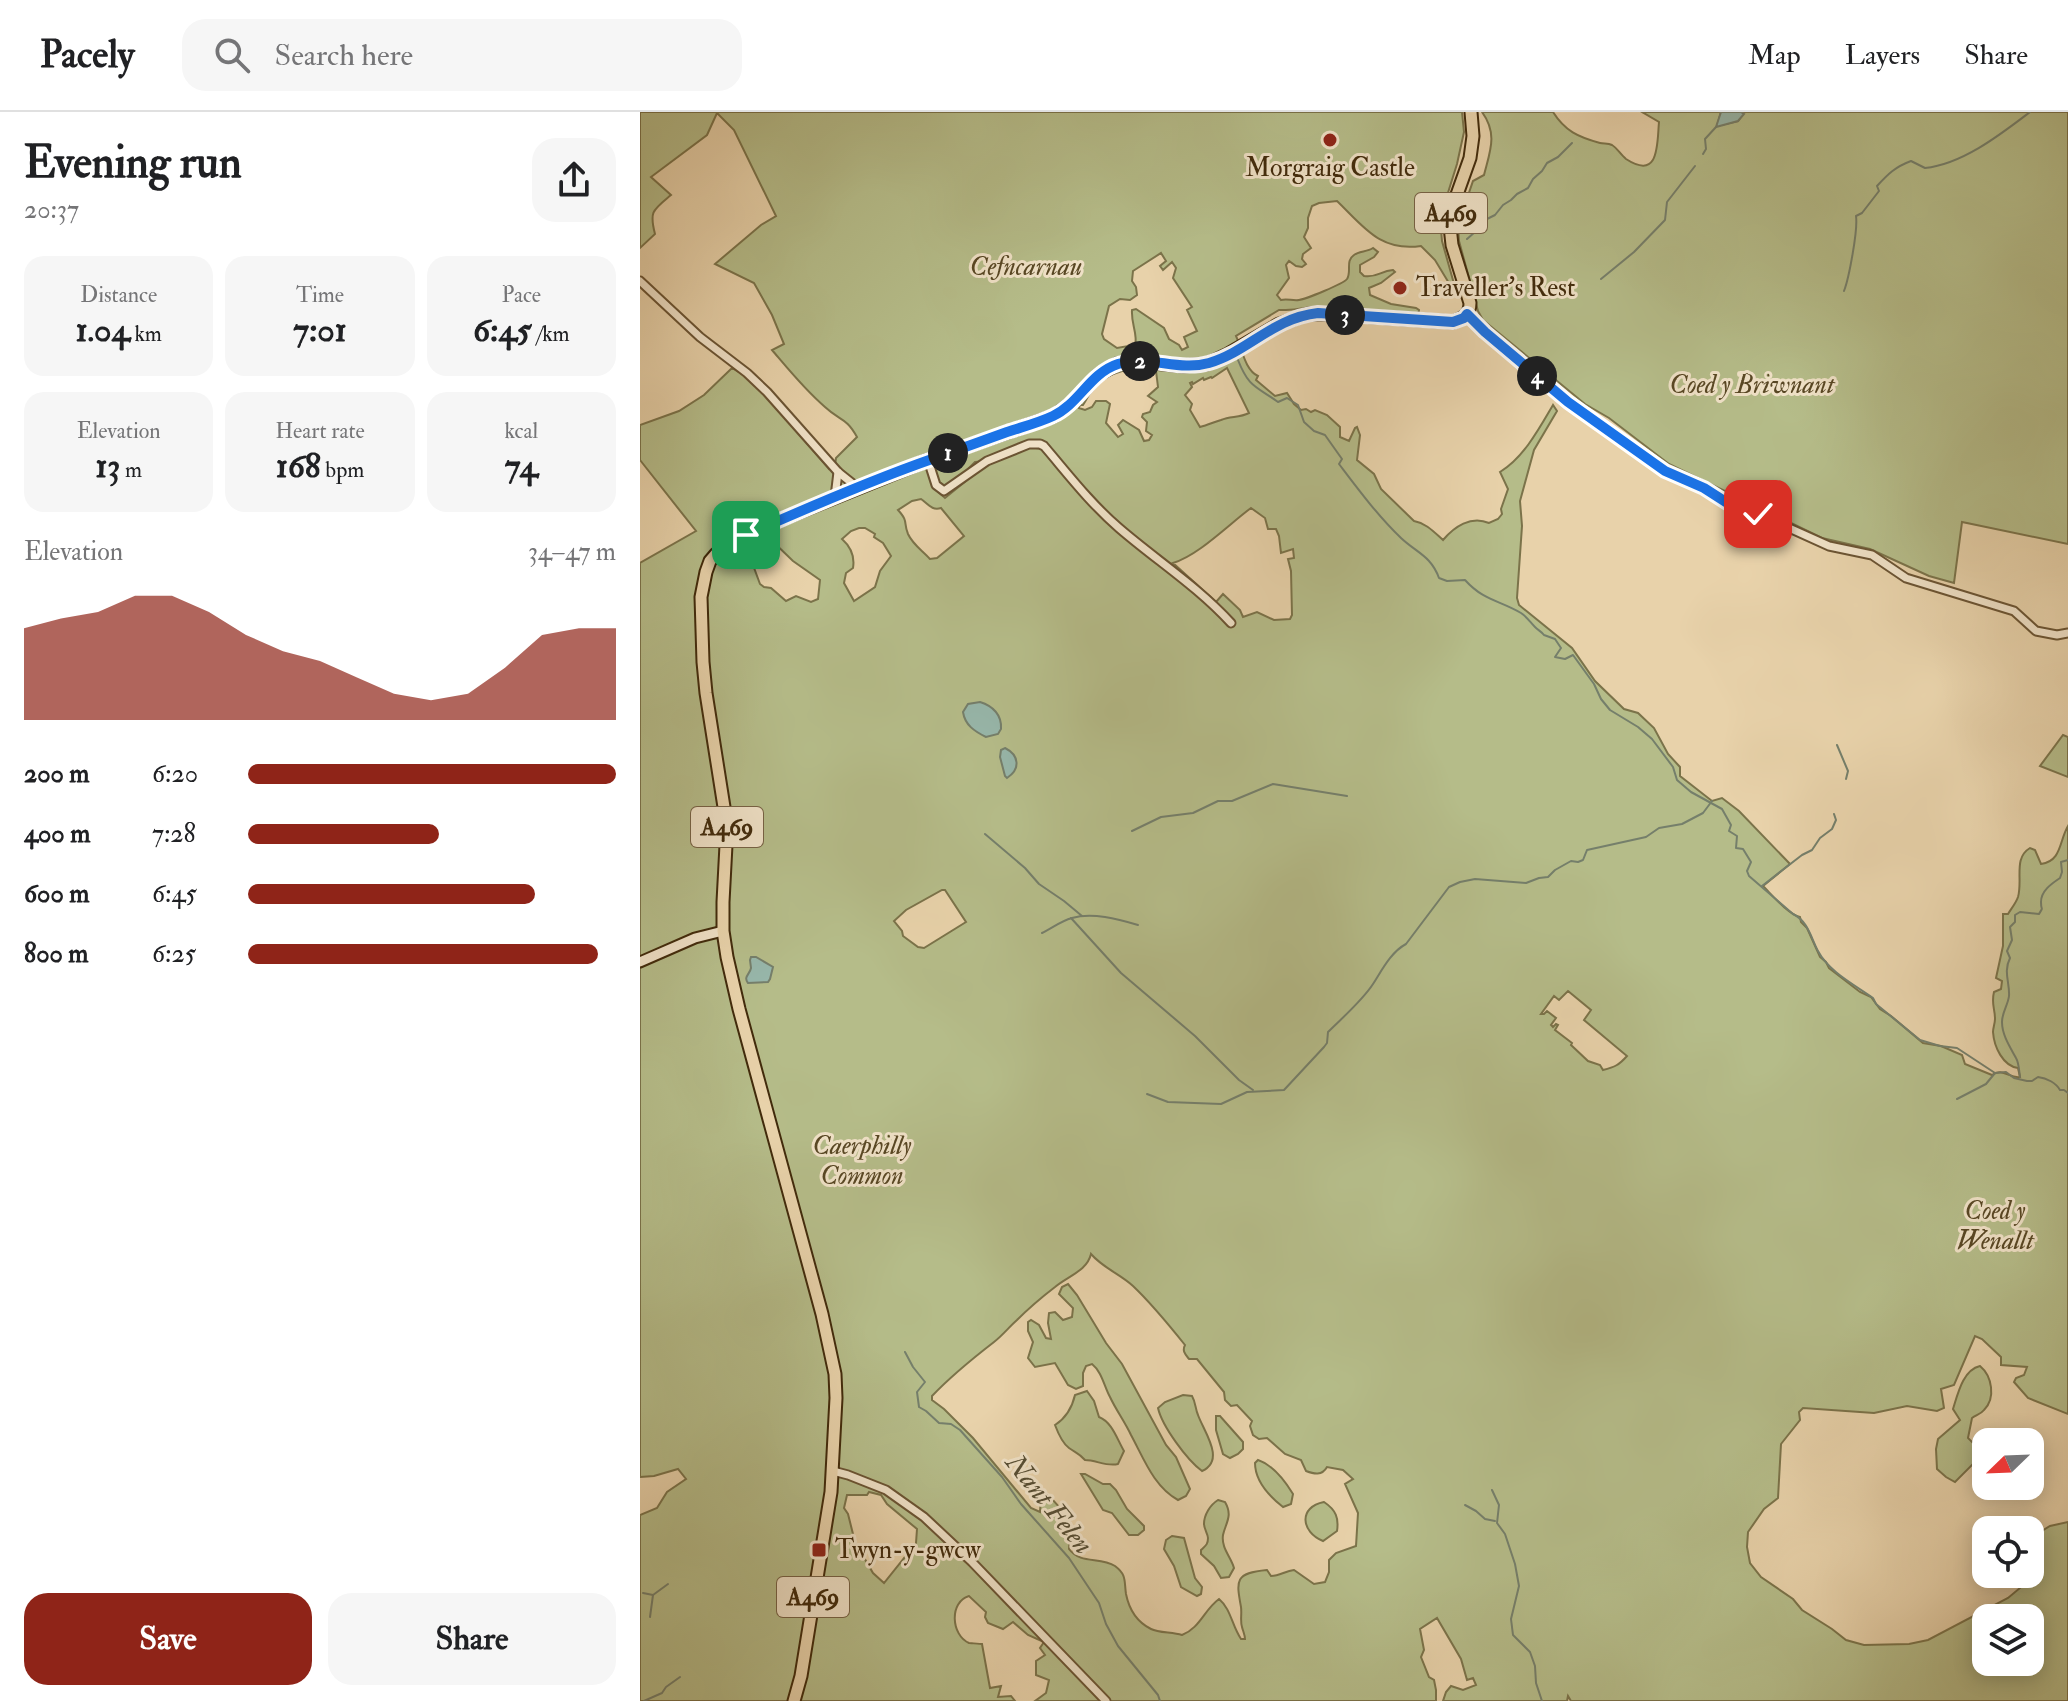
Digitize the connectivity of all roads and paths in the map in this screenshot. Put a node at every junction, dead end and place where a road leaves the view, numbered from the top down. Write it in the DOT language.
graph roads {
  1 [pos="1471,112"];
  2 [pos="640,281"];
  3 [pos="1467,314"];
  4 [pos="928,460"];
  5 [pos="838,472"];
  6 [pos="858,488"];
  7 [pos="835,497"];
  8 [pos="1231,623"];
  9 [pos="2068,633"];
  10 [pos="723,931"];
  11 [pos="640,962"];
  12 [pos="833,1471"];
  13 [pos="794,1701"];
  14 [pos="1106,1701"];
  1 -- 3 [label="main road, A469"];
  2 -- 5 [label="street"];
  3 -- 4 [label="main road, A469"];
  3 -- 9 [label="street"];
  4 -- 6 [label="main road, A469"];
  4 -- 8 [label="street"];
  5 -- 6 [label="street"];
  5 -- 7 [label="street"];
  6 -- 7 [label="main road, A469"];
  7 -- 10 [label="main road, A469"];
  10 -- 11 [label="main road"];
  10 -- 12 [label="main road, A469"];
  12 -- 13 [label="main road, A469"];
  12 -- 14 [label="street"];
}
